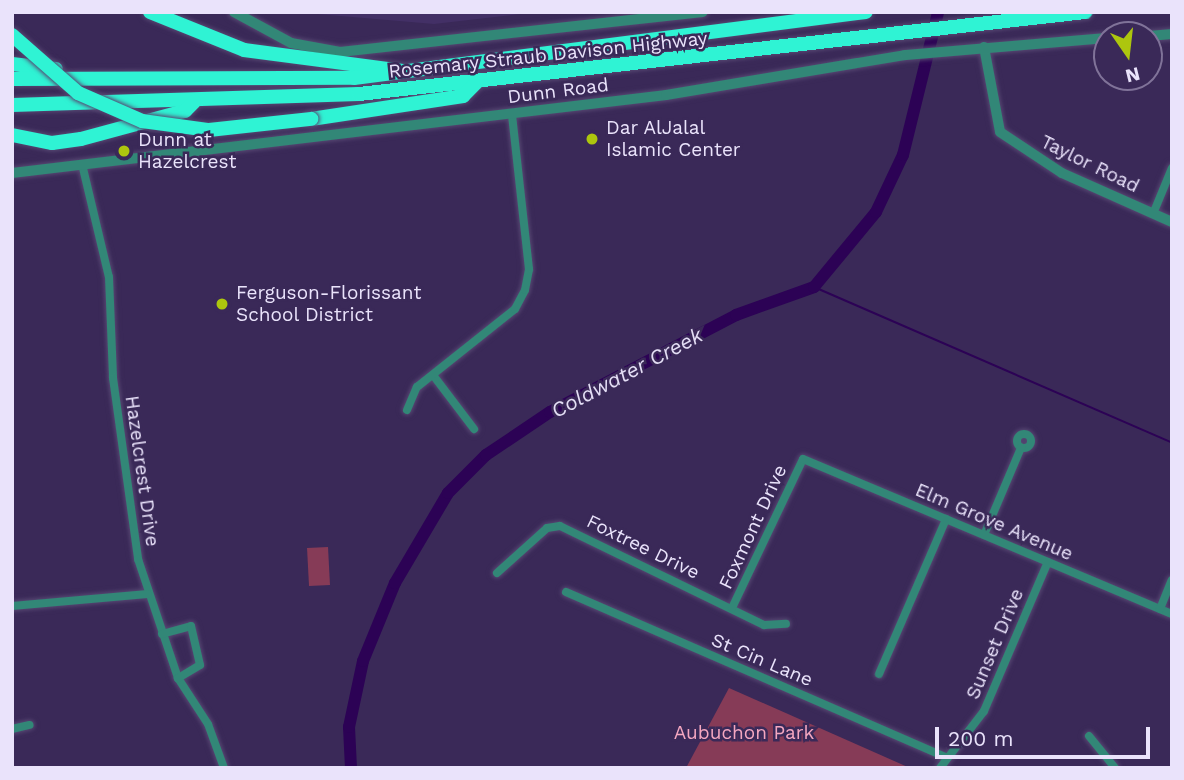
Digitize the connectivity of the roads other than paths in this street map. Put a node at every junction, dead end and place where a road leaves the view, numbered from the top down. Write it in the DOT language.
graph roads {
  1 [pos="150,12"];
  2 [pos="703,12"];
  3 [pos="866,12"];
  4 [pos="1085,12"];
  5 [pos="691,13"];
  6 [pos="239,14"];
  7 [pos="12,36"];
  8 [pos="1093,39"];
  9 [pos="984,47"];
  10 [pos="12,64"];
  11 [pos="408,72"];
  12 [pos="12,79"];
  13 [pos="105,80"];
  14 [pos="478,80"];
  15 [pos="194,102"];
  16 [pos="12,105"];
  17 [pos="512,114"];
  18 [pos="12,135"];
  19 [pos="82,164"];
  20 [pos="1172,168"];
  21 [pos="12,173"];
  22 [pos="1153,214"];
  23 [pos="1172,222"];
  24 [pos="433,375"];
  25 [pos="407,410"];
  26 [pos="474,429"];
  27 [pos="1021,448"];
  28 [pos="803,460"];
  29 [pos="946,519"];
  30 [pos="984,535"];
  31 [pos="1048,562"];
  32 [pos="497,573"];
  33 [pos="1172,580"];
  34 [pos="566,592"];
  35 [pos="147,594"];
  36 [pos="12,606"];
  37 [pos="732,608"];
  38 [pos="1160,609"];
  39 [pos="1172,614"];
  40 [pos="786,624"];
  41 [pos="162,634"];
  42 [pos="878,674"];
  43 [pos="178,678"];
  44 [pos="30,725"];
  45 [pos="12,729"];
  46 [pos="1089,736"];
  47 [pos="946,757"];
  48 [pos="224,768"];
  49 [pos="940,768"];
  50 [pos="1115,768"];
  1 -- 11 [label="highway"];
  2 -- 5 [label="street"];
  3 -- 11 [label="highway, Rosemary Straub Davison Highway"];
  4 -- 14 [label="highway, Rosemary Straub Davison Highway"];
  5 -- 6 [label="street"];
  7 -- 14 [label="highway, bridge"];
  8 -- 9 [label="street, Dunn Road"];
  9 -- 17 [label="street, Dunn Road"];
  9 -- 22 [label="street, Taylor Road"];
  10 -- 13 [label="highway"];
  11 -- 13 [label="highway, Rosemary Straub Davison Highway"];
  12 -- 13 [label="highway, Rosemary Straub Davison Highway"];
  14 -- 15 [label="highway, Rosemary Straub Davison Highway"];
  15 -- 16 [label="highway, Rosemary Straub Davison Highway"];
  15 -- 18 [label="highway"];
  17 -- 19 [label="street, Dunn Road"];
  17 -- 24 [label="street"];
  19 -- 21 [label="street, Dunn Road"];
  19 -- 35 [label="street, Hazelcrest Drive"];
  20 -- 22 [label="street"];
  22 -- 23 [label="street, Taylor Road"];
  24 -- 25 [label="street"];
  24 -- 26 [label="street"];
  27 -- 30 [label="street"];
  28 -- 29 [label="street, Elm Grove Avenue"];
  28 -- 37 [label="street, Foxmont Drive"];
  29 -- 30 [label="street, Elm Grove Avenue"];
  29 -- 42 [label="street"];
  30 -- 31 [label="street, Elm Grove Avenue"];
  31 -- 38 [label="street, Elm Grove Avenue"];
  31 -- 47 [label="street, Sunset Drive"];
  32 -- 37 [label="street, Foxtree Drive"];
  33 -- 38 [label="street"];
  34 -- 47 [label="street, St Cin Lane"];
  35 -- 36 [label="street"];
  35 -- 41 [label="street, Hazelcrest Drive"];
  37 -- 40 [label="street, Foxtree Drive"];
  38 -- 39 [label="street, Elm Grove Avenue"];
  41 -- 43 [label="street, Hazelcrest Drive"];
  41 -- 43 [label="street"];
  43 -- 48 [label="street, Hazelcrest Drive"];
  44 -- 45 [label="street"];
  46 -- 50 [label="street"];
  47 -- 49 [label="street, Sunset Drive"];
}
